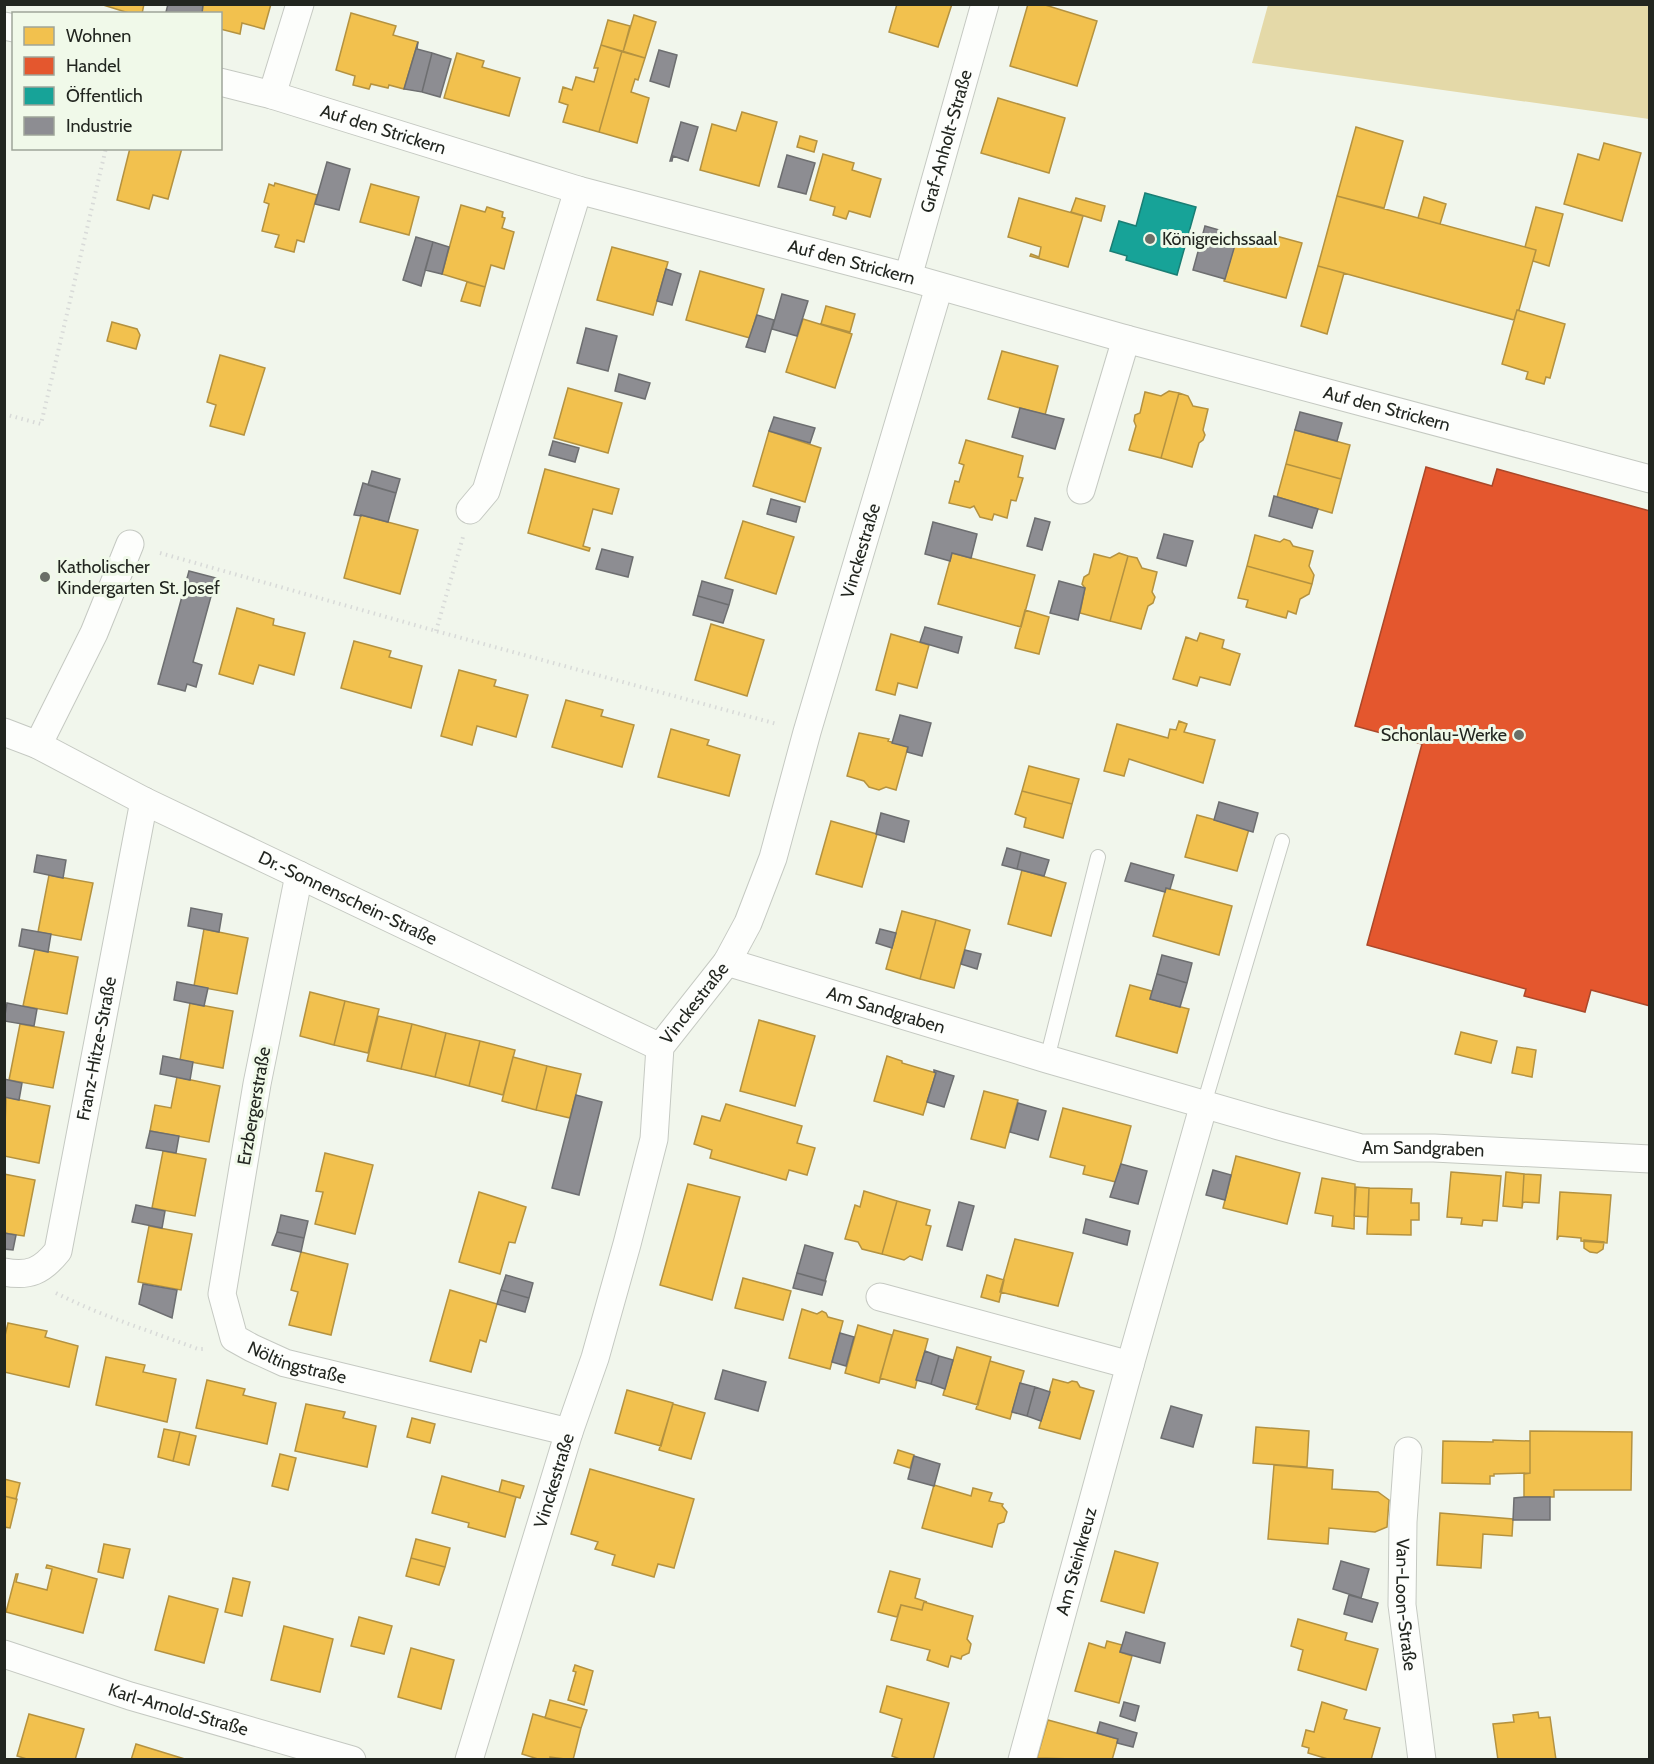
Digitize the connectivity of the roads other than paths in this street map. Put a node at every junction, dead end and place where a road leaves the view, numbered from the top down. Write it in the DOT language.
graph roads {
  1 [pos="300,4"];
  2 [pos="985,4"];
  3 [pos="222,82"];
  4 [pos="272,95"];
  5 [pos="578,190"];
  6 [pos="908,277"];
  7 [pos="939,287"];
  8 [pos="1126,339"];
  9 [pos="1650,479"];
  10 [pos="1081,490"];
  11 [pos="470,510"];
  12 [pos="130,544"];
  13 [pos="4,732"];
  14 [pos="38,745"];
  15 [pos="144,801"];
  16 [pos="1282,841"];
  17 [pos="1098,857"];
  18 [pos="299,875"];
  19 [pos="727,962"];
  20 [pos="660,1047"];
  21 [pos="1047,1059"];
  22 [pos="1204,1104"];
  23 [pos="1650,1159"];
  24 [pos="12,1273"];
  25 [pos="880,1297"];
  26 [pos="234,1338"];
  27 [pos="1130,1365"];
  28 [pos="569,1432"];
  29 [pos="1408,1451"];
  30 [pos="4,1654"];
  31 [pos="352,1760"];
  32 [pos="469,1760"];
  33 [pos="1022,1760"];
  34 [pos="1422,1760"];
  1 -- 4 [label="street"];
  2 -- 6 [label="street, Graf-Anholt-Straße"];
  3 -- 4 [label="street, Auf den Strickern"];
  4 -- 5 [label="street, Auf den Strickern"];
  5 -- 6 [label="street, Auf den Strickern"];
  5 -- 11 [label="street"];
  6 -- 7 [label="street, Auf den Strickern"];
  7 -- 8 [label="street, Auf den Strickern"];
  7 -- 19 [label="street, Vinckestraße"];
  8 -- 9 [label="street, Auf den Strickern"];
  8 -- 10 [label="street"];
  12 -- 14 [label="street"];
  13 -- 14 [label="street, Dr.-Sonnenschein-Straße"];
  14 -- 15 [label="street, Dr.-Sonnenschein-Straße"];
  15 -- 18 [label="street, Dr.-Sonnenschein-Straße"];
  15 -- 24 [label="street, Franz-Hitze-Straße"];
  16 -- 22 [label="lane"];
  17 -- 21 [label="lane"];
  18 -- 20 [label="street, Dr.-Sonnenschein-Straße"];
  18 -- 26 [label="street, Erzbergerstraße"];
  19 -- 20 [label="street, Vinckestraße"];
  19 -- 21 [label="street, Am Sandgraben"];
  20 -- 28 [label="street, Vinckestraße"];
  21 -- 22 [label="street, Am Sandgraben"];
  22 -- 23 [label="street, Am Sandgraben"];
  22 -- 27 [label="street, Am Steinkreuz"];
  25 -- 27 [label="street"];
  26 -- 28 [label="street, Nöltingstraße"];
  27 -- 33 [label="street, Am Steinkreuz"];
  28 -- 32 [label="street, Vinckestraße"];
  29 -- 34 [label="street, Van-Loon-Straße"];
  30 -- 31 [label="street, Karl-Arnold-Straße"];
}
